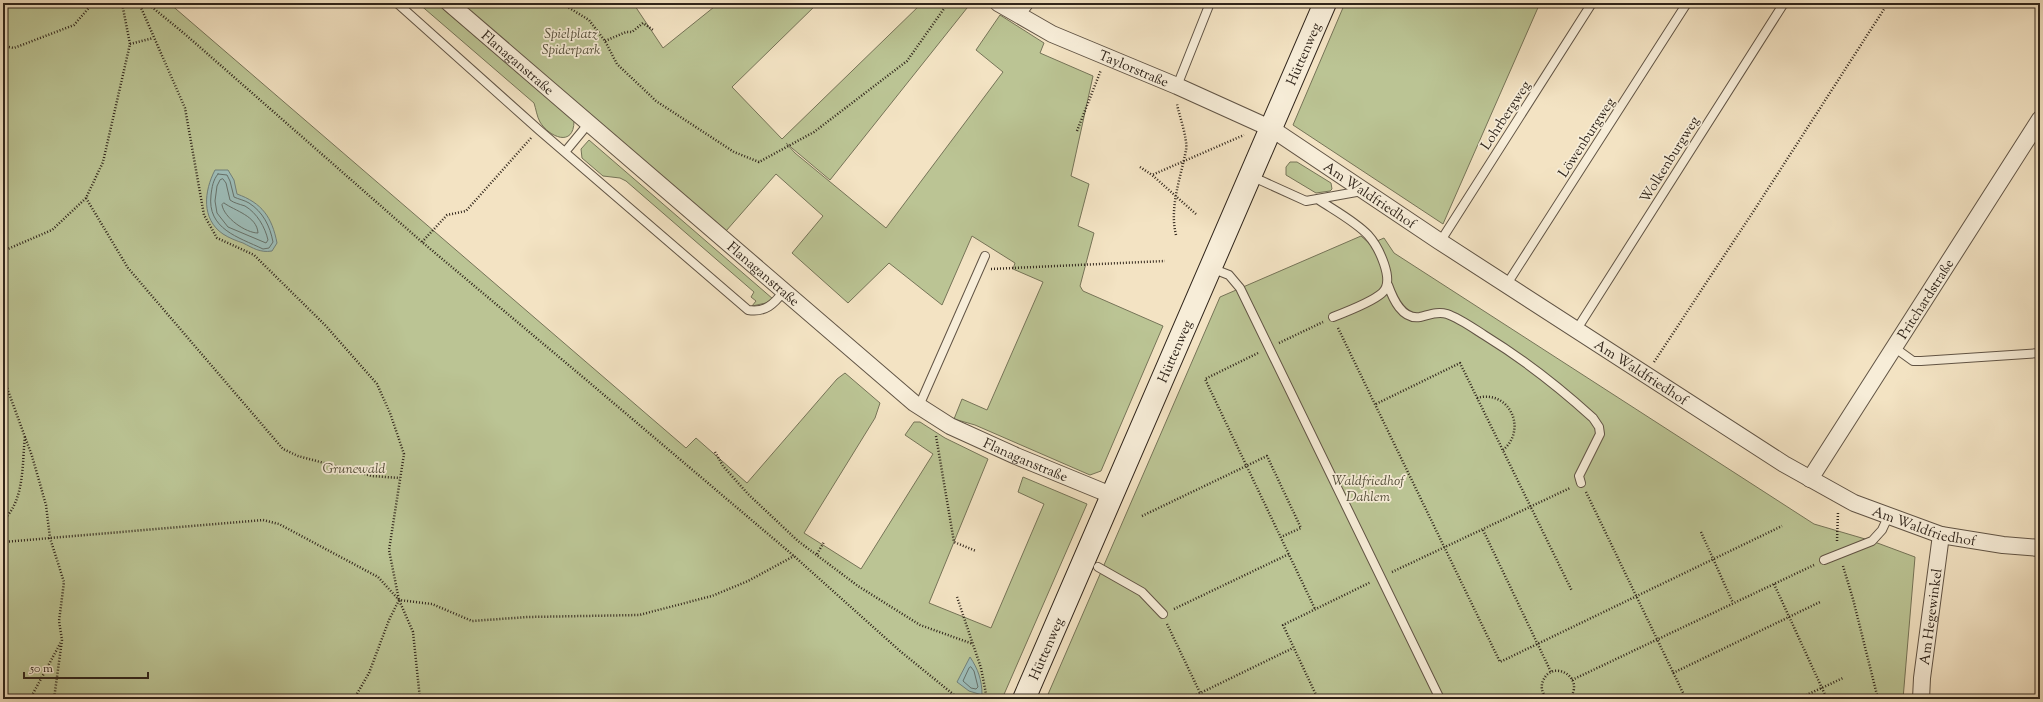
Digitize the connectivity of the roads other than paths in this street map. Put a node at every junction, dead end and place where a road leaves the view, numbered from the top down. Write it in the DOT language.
graph roads {
  1 [pos="397,3"];
  2 [pos="449,3"];
  3 [pos="998,3"];
  4 [pos="1030,3"];
  5 [pos="1210,3"];
  6 [pos="1325,3"];
  7 [pos="1592,3"];
  8 [pos="1687,3"];
  9 [pos="1784,3"];
  10 [pos="1020,16"];
  11 [pos="1177,86"];
  12 [pos="2040,119"];
  13 [pos="589,123"];
  14 [pos="1272,129"];
  15 [pos="565,152"];
  16 [pos="1251,175"];
  17 [pos="1362,191"];
  18 [pos="1319,200"];
  19 [pos="1440,242"];
  20 [pos="985,256"];
  21 [pos="1211,268"];
  22 [pos="1507,284"];
  23 [pos="1388,285"];
  24 [pos="784,291"];
  25 [pos="1333,317"];
  26 [pos="1577,329"];
  27 [pos="1895,348"];
  28 [pos="2040,353"];
  29 [pos="919,406"];
  30 [pos="1810,479"];
  31 [pos="1581,483"];
  32 [pos="1111,495"];
  33 [pos="1888,517"];
  34 [pos="1941,535"];
  35 [pos="2040,548"];
  36 [pos="1824,560"];
  37 [pos="1098,567"];
  38 [pos="1163,614"];
  39 [pos="1024,699"];
  40 [pos="1440,699"];
  41 [pos="1921,699"];
  1 -- 15 [label="lane"];
  2 -- 13 [label="street, Flanaganstraße"];
  3 -- 10 [label="street, Taylorstraße"];
  4 -- 10 [label="lane"];
  5 -- 11 [label="lane"];
  6 -- 14 [label="main road, Hüttenweg"];
  7 -- 19 [label="lane, Lohrbergweg"];
  8 -- 22 [label="lane, Löwenburgweg"];
  9 -- 26 [label="lane, Wolkenburgweg"];
  10 -- 11 [label="street, Taylorstraße"];
  11 -- 14 [label="street, Taylorstraße"];
  12 -- 27 [label="street, Pritchardstraße"];
  13 -- 15 [label="lane"];
  13 -- 24 [label="street, Flanaganstraße"];
  14 -- 16 [label="main road, Hüttenweg"];
  14 -- 17 [label="street, Am Waldfriedhof"];
  15 -- 24 [label="lane"];
  16 -- 18 [label="lane"];
  16 -- 21 [label="main road, Hüttenweg"];
  17 -- 18 [label="lane"];
  17 -- 19 [label="street, Am Waldfriedhof"];
  18 -- 23 [label="lane"];
  19 -- 22 [label="street, Am Waldfriedhof"];
  20 -- 29 [label="lane"];
  21 -- 32 [label="main road, Hüttenweg"];
  21 -- 40 [label="lane"];
  22 -- 26 [label="street, Am Waldfriedhof"];
  23 -- 25 [label="lane"];
  23 -- 31 [label="lane"];
  24 -- 29 [label="street, Flanaganstraße"];
  26 -- 30 [label="street, Am Waldfriedhof"];
  27 -- 28 [label="lane"];
  27 -- 30 [label="street, Pritchardstraße"];
  29 -- 32 [label="street, Flanaganstraße"];
  30 -- 33 [label="street, Am Waldfriedhof"];
  32 -- 39 [label="main road, Hüttenweg"];
  33 -- 34 [label="street, Am Waldfriedhof"];
  33 -- 36 [label="lane"];
  34 -- 35 [label="street, Am Waldfriedhof"];
  34 -- 41 [label="street, Am Hegewinkel"];
  37 -- 38 [label="lane"];
}
